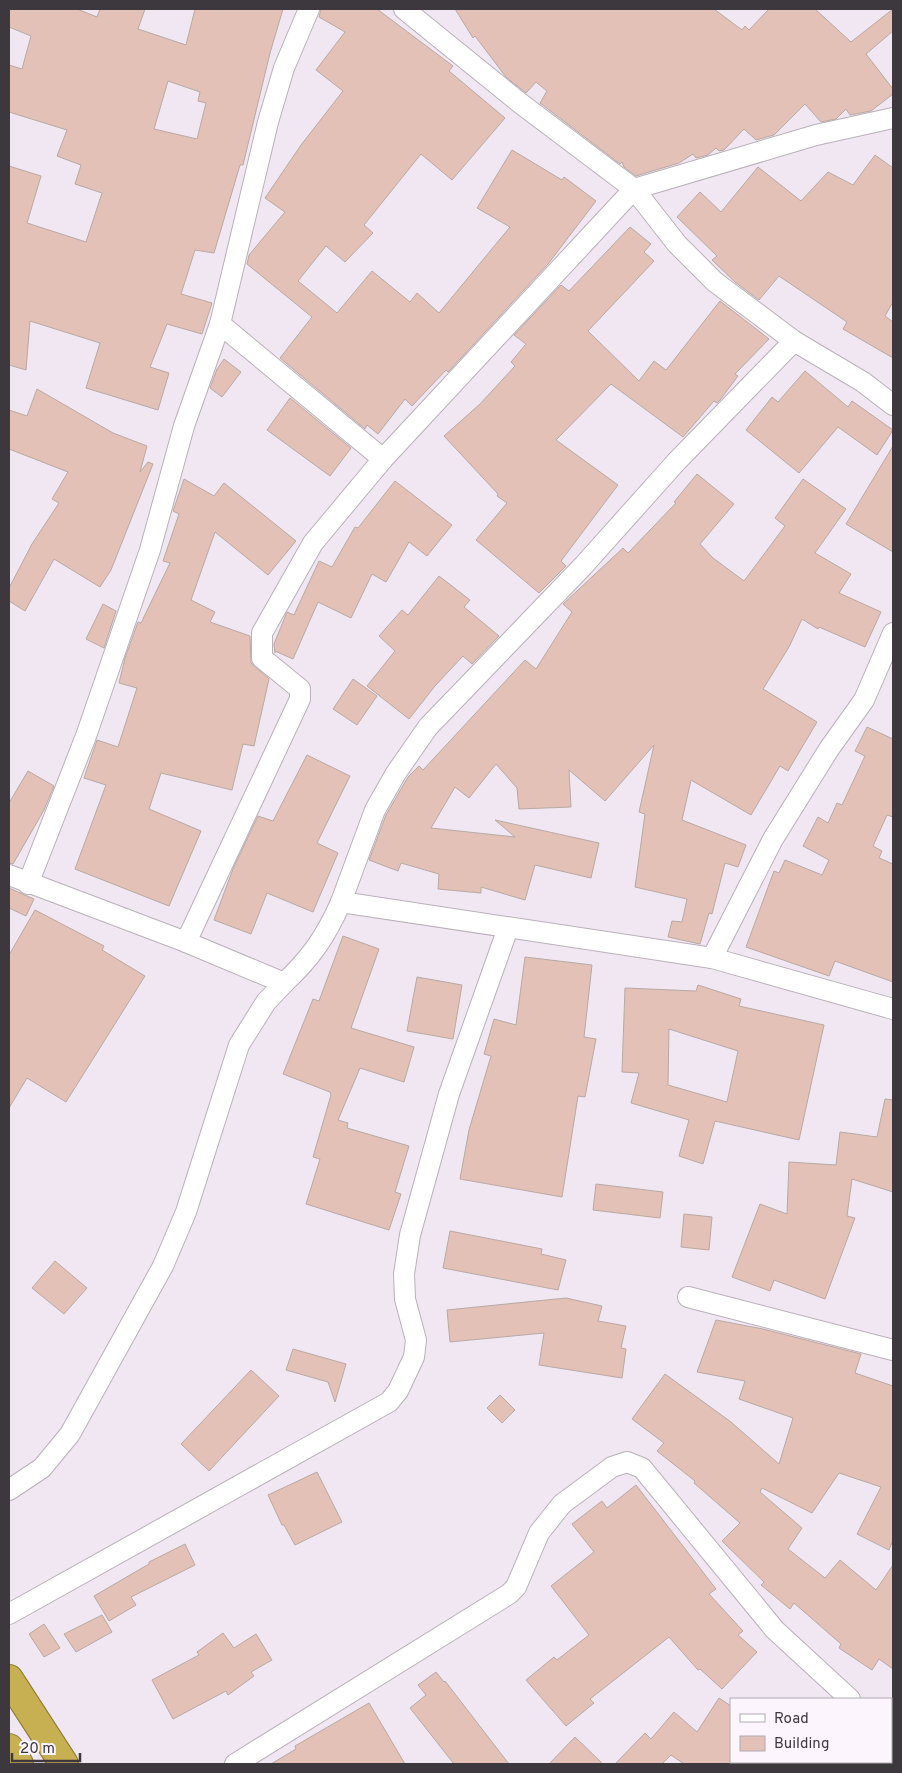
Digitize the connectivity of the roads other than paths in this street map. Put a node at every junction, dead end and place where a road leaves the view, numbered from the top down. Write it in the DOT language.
graph roads {
  1 [pos="309,9"];
  2 [pos="404,9"];
  3 [pos="893,118"];
  4 [pos="634,189"];
  5 [pos="220,324"];
  6 [pos="794,341"];
  7 [pos="893,405"];
  8 [pos="383,459"];
  9 [pos="893,632"];
  10 [pos="9,875"];
  11 [pos="28,884"];
  12 [pos="341,902"];
  13 [pos="508,928"];
  14 [pos="186,942"];
  15 [pos="712,958"];
  16 [pos="284,983"];
  17 [pos="893,1009"];
  18 [pos="688,1297"];
  19 [pos="893,1350"];
  20 [pos="9,1490"];
  21 [pos="9,1614"];
  22 [pos="9,1679"];
  23 [pos="849,1698"];
  24 [pos="9,1748"];
  25 [pos="19,1764"];
  26 [pos="64,1764"];
  27 [pos="235,1764"];
  1 -- 5 [label="street"];
  2 -- 4 [label="street"];
  3 -- 4 [label="street"];
  4 -- 6 [label="street"];
  4 -- 8 [label="street"];
  5 -- 8 [label="street"];
  5 -- 11 [label="street"];
  6 -- 7 [label="street"];
  6 -- 12 [label="street"];
  8 -- 14 [label="street"];
  9 -- 15 [label="street"];
  10 -- 11 [label="street"];
  11 -- 14 [label="street"];
  12 -- 13 [label="street"];
  12 -- 16 [label="street"];
  13 -- 15 [label="street"];
  13 -- 21 [label="street"];
  14 -- 16 [label="street"];
  15 -- 17 [label="street"];
  16 -- 20 [label="street"];
  18 -- 19 [label="street"];
  22 -- 26 [label="highway"];
  23 -- 27 [label="street"];
  24 -- 25 [label="highway"];
}
